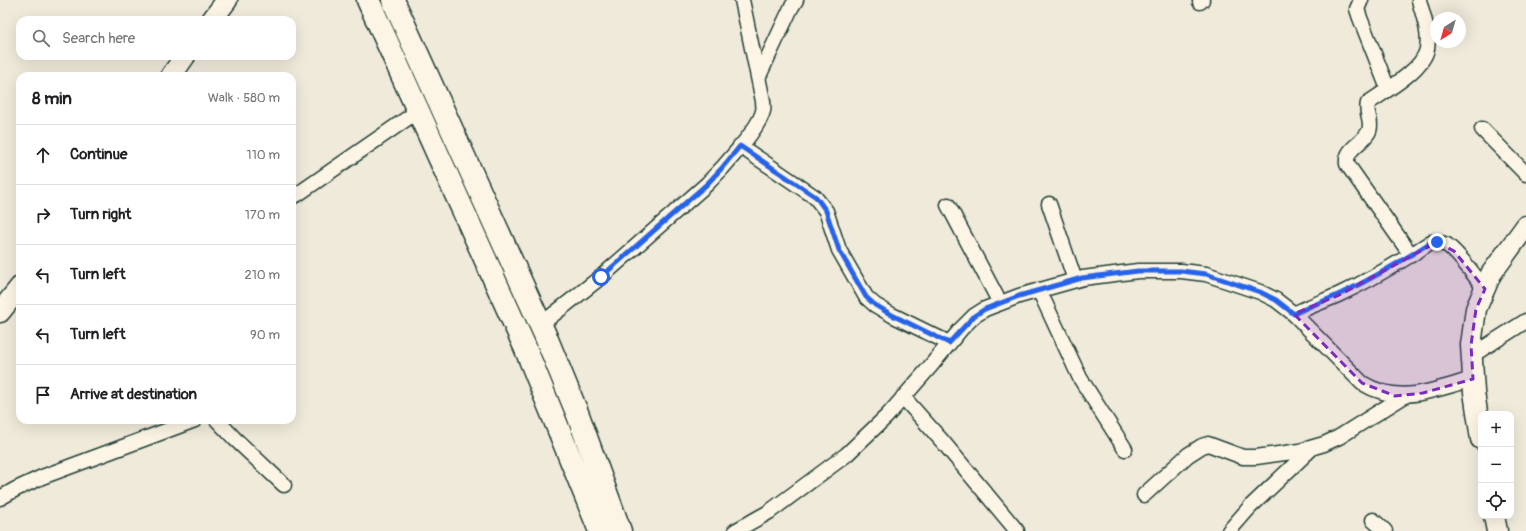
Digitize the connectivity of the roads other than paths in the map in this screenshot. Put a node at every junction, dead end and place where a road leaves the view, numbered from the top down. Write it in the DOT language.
graph roads {
  1 [pos="368,0"];
  2 [pos="393,0"];
  3 [pos="742,0"];
  4 [pos="796,0"];
  5 [pos="1361,0"];
  6 [pos="1418,0"];
  7 [pos="182,60"];
  8 [pos="174,72"];
  9 [pos="759,76"];
  10 [pos="1388,88"];
  11 [pos="418,111"];
  12 [pos="1482,129"];
  13 [pos="740,146"];
  14 [pos="1526,174"];
  15 [pos="296,195"];
  16 [pos="1049,204"];
  17 [pos="948,205"];
  18 [pos="1526,226"];
  19 [pos="1411,255"];
  20 [pos="1075,280"];
  21 [pos="1485,288"];
  22 [pos="1039,290"];
  23 [pos="16,292"];
  24 [pos="1000,303"];
  25 [pos="0,312"];
  26 [pos="1294,314"];
  27 [pos="1526,321"];
  28 [pos="543,331"];
  29 [pos="949,343"];
  30 [pos="525,347"];
  31 [pos="1472,356"];
  32 [pos="1473,379"];
  33 [pos="1406,395"];
  34 [pos="903,397"];
  35 [pos="1478,416"];
  36 [pos="184,424"];
  37 [pos="221,424"];
  38 [pos="1312,448"];
  39 [pos="1125,449"];
  40 [pos="284,485"];
  41 [pos="1144,495"];
  42 [pos="0,498"];
  43 [pos="1495,519"];
  44 [pos="1372,520"];
  45 [pos="600,531"];
  46 [pos="620,531"];
  47 [pos="735,531"];
  48 [pos="1017,531"];
  49 [pos="1229,531"];
  50 [pos="1385,531"];
  51 [pos="1497,531"];
  1 -- 11 [label="highway"];
  2 -- 28 [label="highway"];
  3 -- 9 [label="street"];
  4 -- 9 [label="street"];
  5 -- 10 [label="street"];
  6 -- 10 [label="street"];
  7 -- 8 [label="main road"];
  9 -- 13 [label="street"];
  10 -- 19 [label="street"];
  11 -- 15 [label="street"];
  11 -- 30 [label="highway"];
  12 -- 14 [label="street"];
  13 -- 28 [label="street"];
  13 -- 29 [label="street"];
  16 -- 20 [label="street"];
  17 -- 24 [label="street"];
  18 -- 21 [label="main road"];
  19 -- 21 [label="street"];
  19 -- 26 [label="street"];
  20 -- 22 [label="street"];
  20 -- 26 [label="street"];
  21 -- 31 [label="main road"];
  22 -- 24 [label="street"];
  22 -- 39 [label="street"];
  23 -- 25 [label="main road"];
  24 -- 29 [label="street"];
  26 -- 33 [label="street"];
  27 -- 31 [label="street"];
  28 -- 30 [label="highway"];
  28 -- 46 [label="highway"];
  29 -- 34 [label="street"];
  30 -- 45 [label="highway"];
  31 -- 32 [label="main road"];
  32 -- 33 [label="street"];
  32 -- 35 [label="main road"];
  33 -- 38 [label="street"];
  34 -- 47 [label="street"];
  34 -- 48 [label="street"];
  36 -- 42 [label="street"];
  37 -- 40 [label="street"];
  38 -- 41 [label="street"];
  38 -- 49 [label="street"];
  43 -- 51 [label="main road"];
  44 -- 50 [label="street"];
}
